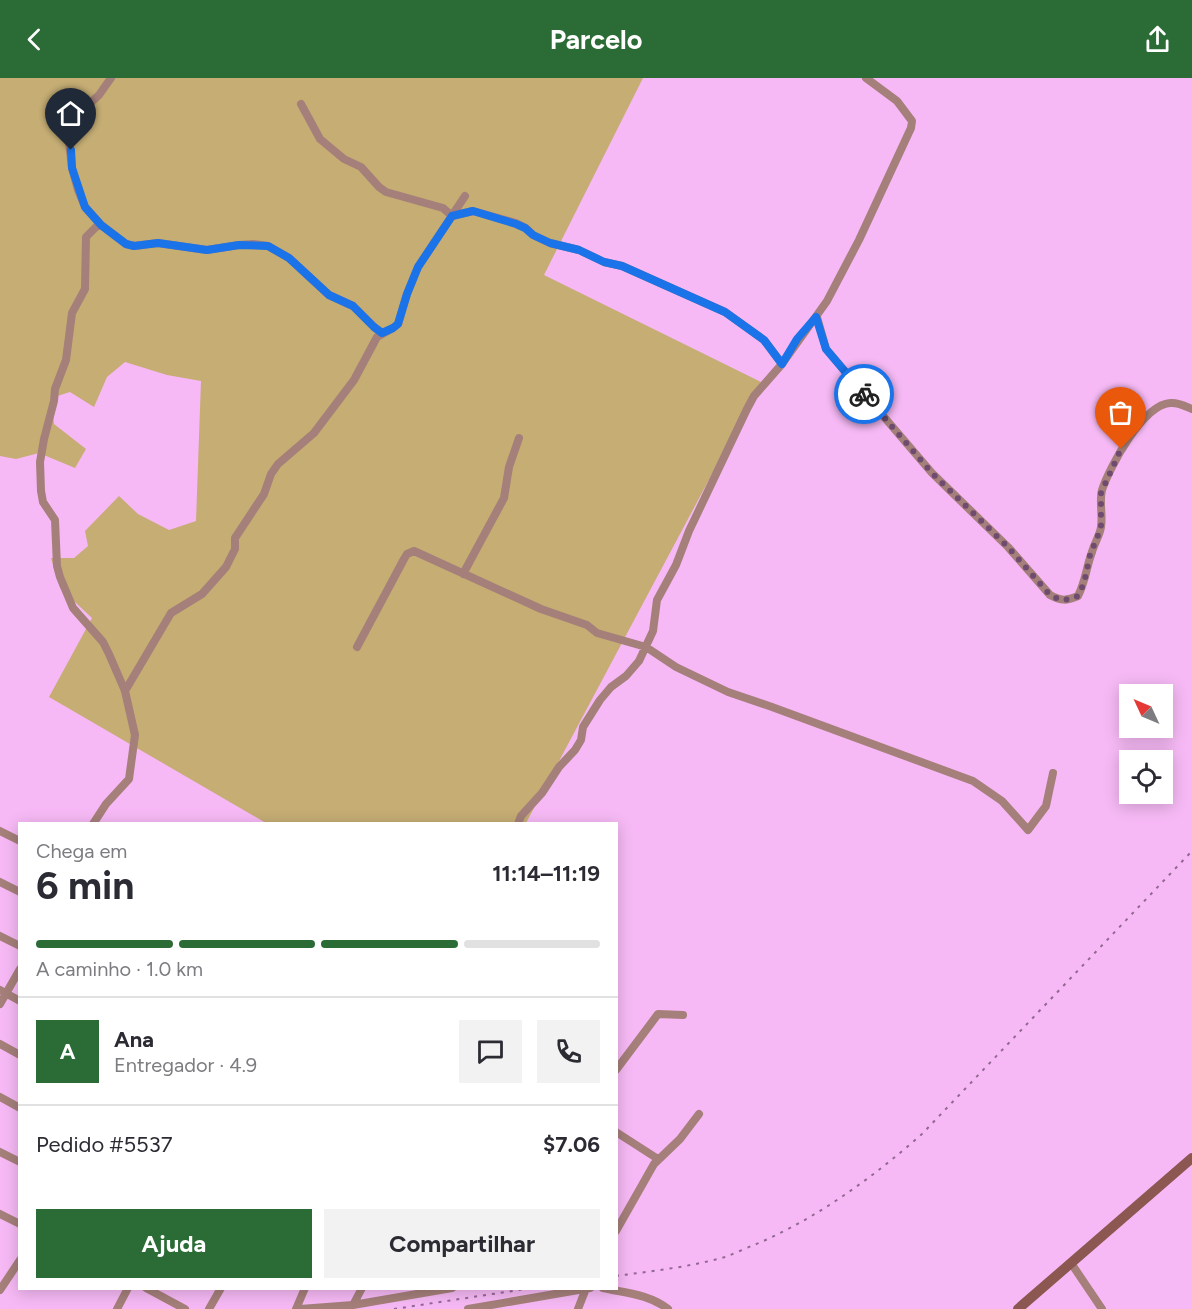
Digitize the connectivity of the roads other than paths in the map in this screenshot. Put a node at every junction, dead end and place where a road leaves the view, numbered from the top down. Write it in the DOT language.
graph roads {
  1 [pos="111,78"];
  2 [pos="866,78"];
  3 [pos="301,104"];
  4 [pos="465,196"];
  5 [pos="452,216"];
  6 [pos="101,225"];
  7 [pos="816,317"];
  8 [pos="382,333"];
  9 [pos="782,364"];
  10 [pos="1192,409"];
  11 [pos="519,438"];
  12 [pos="463,574"];
  13 [pos="357,647"];
  14 [pos="646,647"];
  15 [pos="125,691"];
  16 [pos="1053,773"];
  17 [pos="94,822"];
  18 [pos="519,822"];
  19 [pos="0,831"];
  20 [pos="18,840"];
  21 [pos="0,882"];
  22 [pos="18,891"];
  23 [pos="0,936"];
  24 [pos="18,945"];
  25 [pos="18,972"];
  26 [pos="3,992"];
  27 [pos="18,1000"];
  28 [pos="0,1004"];
  29 [pos="683,1016"];
  30 [pos="0,1044"];
  31 [pos="18,1054"];
  32 [pos="618,1067"];
  33 [pos="0,1097"];
  34 [pos="18,1107"];
  35 [pos="699,1114"];
  36 [pos="619,1134"];
  37 [pos="0,1152"];
  38 [pos="1192,1158"];
  39 [pos="658,1159"];
  40 [pos="18,1161"];
  41 [pos="0,1214"];
  42 [pos="18,1223"];
  43 [pos="618,1228"];
  44 [pos="18,1263"];
  45 [pos="1071,1263"];
  46 [pos="0,1290"];
  47 [pos="127,1290"];
  48 [pos="150,1290"];
  49 [pos="221,1290"];
  50 [pos="304,1290"];
  51 [pos="361,1290"];
  52 [pos="431,1290"];
  53 [pos="587,1290"];
  54 [pos="616,1290"];
  55 [pos="410,1292"];
  56 [pos="353,1305"];
  57 [pos="501,1306"];
  58 [pos="117,1309"];
  59 [pos="185,1309"];
  60 [pos="209,1309"];
  61 [pos="298,1309"];
  62 [pos="468,1309"];
  63 [pos="578,1309"];
  64 [pos="668,1309"];
  65 [pos="1018,1309"];
  66 [pos="1102,1309"];
  1 -- 6 [label="street"];
  2 -- 7 [label="street"];
  3 -- 5 [label="street"];
  4 -- 5 [label="street"];
  5 -- 8 [label="street"];
  5 -- 9 [label="street"];
  6 -- 8 [label="street"];
  6 -- 15 [label="street"];
  7 -- 9 [label="street"];
  7 -- 10 [label="street"];
  8 -- 15 [label="street"];
  9 -- 14 [label="street"];
  11 -- 12 [label="street"];
  12 -- 13 [label="street"];
  12 -- 14 [label="street"];
  14 -- 16 [label="street"];
  14 -- 18 [label="street"];
  15 -- 17 [label="street"];
  19 -- 20 [label="street"];
  21 -- 22 [label="street"];
  23 -- 24 [label="street"];
  25 -- 26 [label="street"];
  26 -- 27 [label="street"];
  26 -- 28 [label="street"];
  29 -- 32 [label="street"];
  30 -- 31 [label="street"];
  33 -- 34 [label="street"];
  35 -- 39 [label="street"];
  36 -- 39 [label="street"];
  37 -- 40 [label="street"];
  38 -- 45 [label="street"];
  39 -- 43 [label="street"];
  41 -- 42 [label="street"];
  44 -- 46 [label="street"];
  45 -- 65 [label="street"];
  45 -- 66 [label="street"];
  47 -- 58 [label="street"];
  48 -- 59 [label="street"];
  49 -- 60 [label="street"];
  50 -- 61 [label="street"];
  51 -- 56 [label="street"];
  52 -- 55 [label="street"];
  53 -- 57 [label="street"];
  53 -- 63 [label="street"];
  54 -- 64 [label="street"];
  55 -- 56 [label="street"];
  56 -- 61 [label="street"];
  57 -- 62 [label="street"];
}
